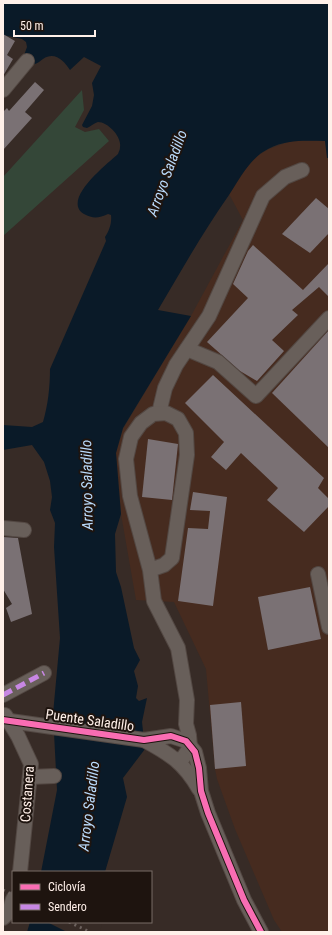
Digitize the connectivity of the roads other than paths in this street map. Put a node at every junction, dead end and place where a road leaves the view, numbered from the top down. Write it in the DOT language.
graph roads {
  1 [pos="28,61"];
  2 [pos="3,90"];
  3 [pos="302,170"];
  4 [pos="329,318"];
  5 [pos="187,349"];
  6 [pos="159,413"];
  7 [pos="3,528"];
  8 [pos="24,530"];
  9 [pos="150,570"];
  10 [pos="318,574"];
  11 [pos="329,627"];
  12 [pos="44,673"];
  13 [pos="3,695"];
  14 [pos="5,717"];
  15 [pos="186,724"];
  16 [pos="3,734"];
  17 [pos="18,736"];
  18 [pos="177,738"];
  19 [pos="144,740"];
  20 [pos="190,747"];
  21 [pos="174,757"];
  22 [pos="54,776"];
  23 [pos="30,777"];
  24 [pos="201,791"];
  25 [pos="20,871"];
  26 [pos="12,902"];
  27 [pos="3,918"];
  28 [pos="262,932"];
  1 -- 2 [label="street"];
  3 -- 5 [label="street"];
  4 -- 5 [label="street"];
  5 -- 6 [label="street"];
  6 -- 9 [label="street"];
  6 -- 9 [label="street"];
  7 -- 8 [label="street"];
  9 -- 15 [label="street"];
  10 -- 11 [label="street"];
  12 -- 13 [label="street"];
  14 -- 17 [label="street, Costanera"];
  14 -- 19 [label="street, Puente Saladillo"];
  15 -- 18 [label="street"];
  15 -- 20 [label="street"];
  16 -- 17 [label="street"];
  17 -- 23 [label="street, Costanera"];
  18 -- 19 [label="street"];
  18 -- 20 [label="street"];
  18 -- 21 [label="street"];
  19 -- 21 [label="street"];
  20 -- 21 [label="street"];
  20 -- 24 [label="street"];
  21 -- 24 [label="street"];
  22 -- 23 [label="street"];
  23 -- 25 [label="street, Costanera"];
  24 -- 28 [label="street"];
  26 -- 27 [label="street"];
}
